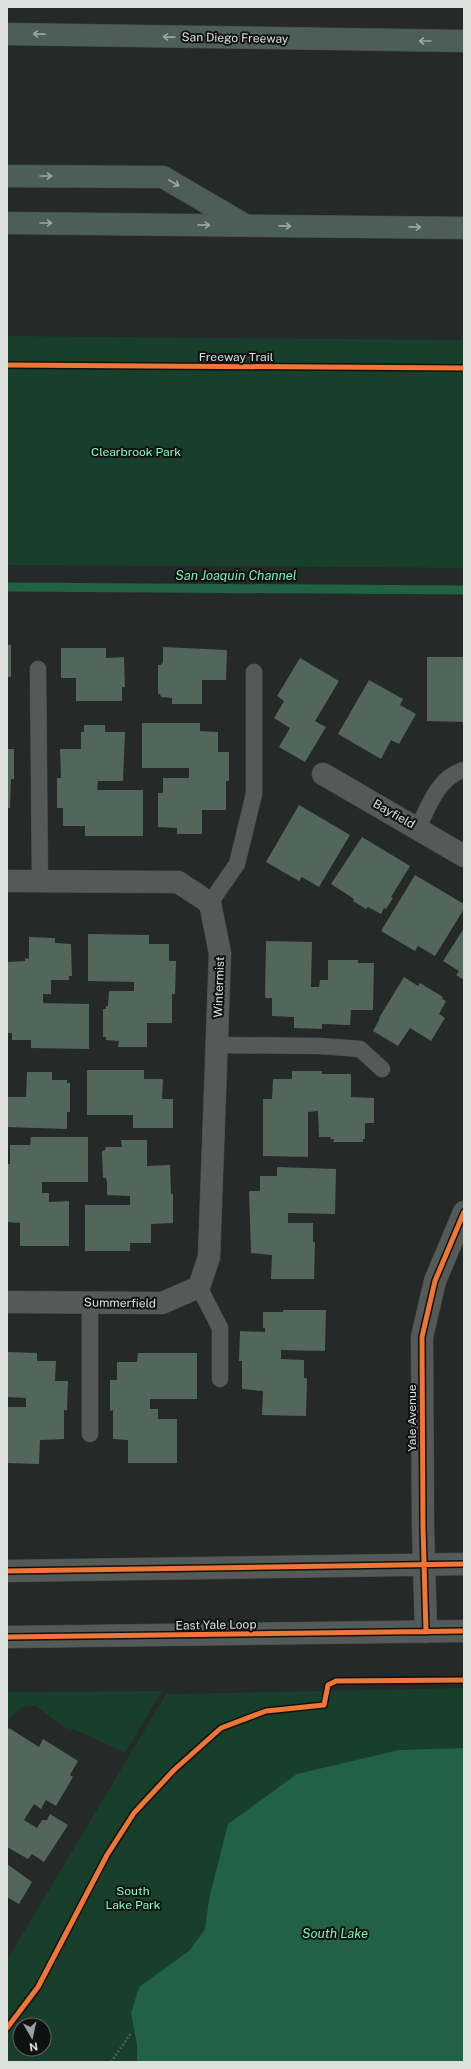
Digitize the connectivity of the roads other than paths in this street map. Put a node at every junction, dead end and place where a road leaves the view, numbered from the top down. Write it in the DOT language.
graph roads {
  1 [pos="7,34"];
  2 [pos="464,41"];
  3 [pos="7,176"];
  4 [pos="7,223"];
  5 [pos="246,226"];
  6 [pos="464,228"];
  7 [pos="38,669"];
  8 [pos="254,672"];
  9 [pos="464,770"];
  10 [pos="323,774"];
  11 [pos="418,828"];
  12 [pos="464,856"];
  13 [pos="7,881"];
  14 [pos="40,881"];
  15 [pos="210,903"];
  16 [pos="217,1045"];
  17 [pos="382,1069"];
  18 [pos="464,1212"];
  19 [pos="199,1287"];
  20 [pos="7,1302"];
  21 [pos="90,1302"];
  22 [pos="220,1379"];
  23 [pos="90,1434"];
  24 [pos="464,1564"];
  25 [pos="424,1565"];
  26 [pos="7,1571"];
  27 [pos="464,1631"];
  28 [pos="426,1632"];
  29 [pos="7,1637"];
  2 -- 1 [label="highway, San Diego Freeway, one-way"];
  3 -- 5 [label="highway, one-way"];
  4 -- 5 [label="highway, one-way"];
  5 -- 6 [label="highway, one-way"];
  7 -- 14 [label="lane"];
  8 -- 15 [label="lane"];
  9 -- 11 [label="lane"];
  10 -- 11 [label="street, Bayfield"];
  11 -- 12 [label="street, Bayfield"];
  13 -- 14 [label="street"];
  14 -- 15 [label="street"];
  15 -- 16 [label="street, Wintermist"];
  16 -- 17 [label="lane"];
  16 -- 19 [label="street, Wintermist"];
  18 -- 25 [label="main road, Yale Avenue"];
  19 -- 21 [label="street, Summerfield"];
  19 -- 22 [label="lane"];
  20 -- 21 [label="street, Summerfield"];
  21 -- 23 [label="lane"];
  24 -- 25 [label="main road"];
  25 -- 26 [label="main road"];
  25 -- 28 [label="main road, Yale Avenue"];
  27 -- 28 [label="main road, East Yale Loop"];
  28 -- 29 [label="main road, East Yale Loop"];
}
